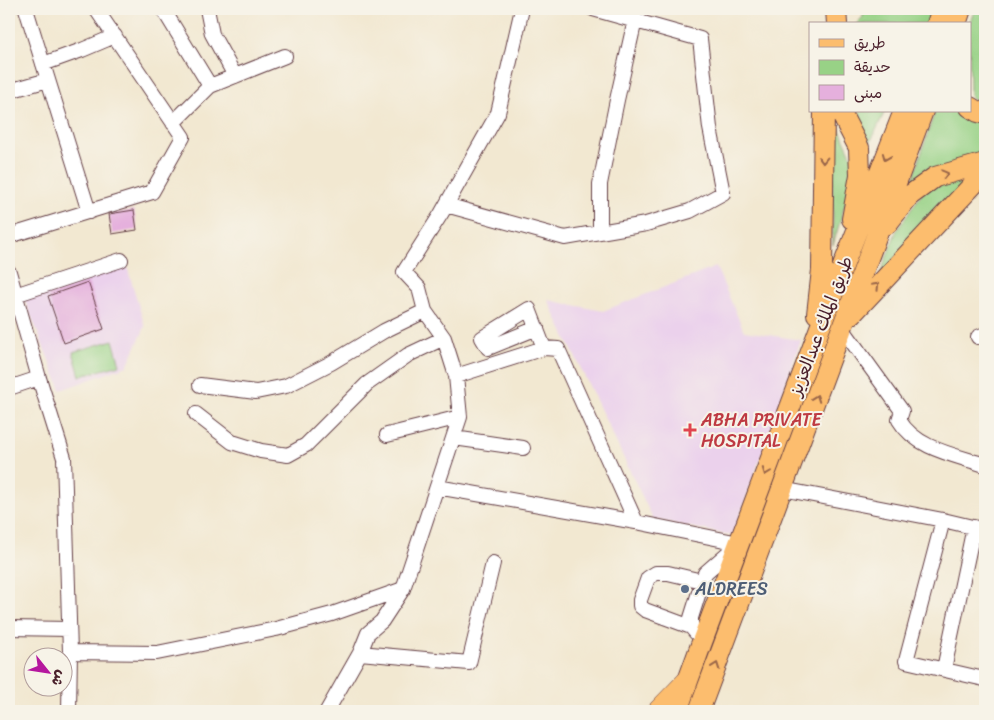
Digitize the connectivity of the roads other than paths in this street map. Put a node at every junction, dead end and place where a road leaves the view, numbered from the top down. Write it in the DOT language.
graph roads {
  1 [pos="26,9"];
  2 [pos="96,9"];
  3 [pos="165,9"];
  4 [pos="207,9"];
  5 [pos="522,9"];
  6 [pos="593,9"];
  7 [pos="825,9"];
  8 [pos="836,9"];
  9 [pos="955,16"];
  10 [pos="635,20"];
  11 [pos="825,22"];
  12 [pos="837,22"];
  13 [pos="942,22"];
  14 [pos="115,36"];
  15 [pos="285,56"];
  16 [pos="43,64"];
  17 [pos="235,76"];
  18 [pos="48,80"];
  19 [pos="210,86"];
  20 [pos="9,91"];
  21 [pos="972,108"];
  22 [pos="824,112"];
  23 [pos="841,112"];
  24 [pos="904,112"];
  25 [pos="923,112"];
  26 [pos="985,114"];
  27 [pos="173,123"];
  28 [pos="985,163"];
  29 [pos="985,172"];
  30 [pos="446,205"];
  31 [pos="89,212"];
  32 [pos="600,232"];
  33 [pos="9,236"];
  34 [pos="873,242"];
  35 [pos="121,260"];
  36 [pos="845,261"];
  37 [pos="9,272"];
  38 [pos="13,291"];
  39 [pos="425,311"];
  40 [pos="843,325"];
  41 [pos="537,328"];
  42 [pos="444,338"];
  43 [pos="812,347"];
  44 [pos="544,348"];
  45 [pos="456,376"];
  46 [pos="39,378"];
  47 [pos="200,385"];
  48 [pos="9,388"];
  49 [pos="196,414"];
  50 [pos="460,418"];
  51 [pos="387,435"];
  52 [pos="454,438"];
  53 [pos="523,448"];
  54 [pos="985,465"];
  55 [pos="437,487"];
  56 [pos="782,489"];
  57 [pos="943,520"];
  58 [pos="636,522"];
  59 [pos="980,528"];
  60 [pos="739,543"];
  61 [pos="493,563"];
  62 [pos="702,581"];
  63 [pos="403,589"];
  64 [pos="9,628"];
  65 [pos="69,629"];
  66 [pos="696,635"];
  67 [pos="70,648"];
  68 [pos="72,652"];
  69 [pos="360,652"];
  70 [pos="944,669"];
  71 [pos="985,675"];
  72 [pos="690,676"];
  73 [pos="69,698"];
  74 [pos="702,709"];
  75 [pos="69,711"];
  76 [pos="327,711"];
  77 [pos="656,711"];
  78 [pos="677,711"];
  1 -- 16 [label="street"];
  2 -- 14 [label="street"];
  3 -- 19 [label="street"];
  4 -- 17 [label="street"];
  5 -- 30 [label="street"];
  6 -- 10 [label="street"];
  7 -- 11 [label="highway"];
  8 -- 12 [label="highway"];
  9 -- 13 [label="highway"];
  10 -- 32 [label="street"];
  10 -- 32 [label="street"];
  14 -- 16 [label="street"];
  14 -- 27 [label="street"];
  15 -- 17 [label="street"];
  16 -- 18 [label="street"];
  17 -- 19 [label="street"];
  18 -- 20 [label="street"];
  18 -- 31 [label="street"];
  19 -- 27 [label="street"];
  21 -- 26 [label="highway"];
  22 -- 43 [label="highway, one-way"];
  23 -- 36 [label="highway"];
  24 -- 36 [label="highway, طريق الملك عبدالعزيز, one-way"];
  25 -- 34 [label="highway, طريق الملك عبدالعزيز"];
  27 -- 31 [label="street"];
  34 -- 28 [label="highway, one-way"];
  40 -- 29 [label="highway, one-way"];
  30 -- 32 [label="street"];
  30 -- 39 [label="street"];
  31 -- 33 [label="street"];
  34 -- 40 [label="highway, طريق الملك عبدالعزيز"];
  35 -- 38 [label="street"];
  36 -- 43 [label="highway, طريق الملك عبدالعزيز"];
  37 -- 38 [label="street"];
  38 -- 46 [label="street"];
  39 -- 42 [label="street"];
  39 -- 47 [label="street"];
  40 -- 54 [label="street"];
  56 -- 40 [label="highway, طريق الملك عبدالعزيز, one-way"];
  41 -- 44 [label="street"];
  42 -- 45 [label="street"];
  42 -- 49 [label="street"];
  43 -- 60 [label="highway, طريق الملك عبدالعزيز, one-way"];
  44 -- 45 [label="street"];
  44 -- 58 [label="street"];
  45 -- 50 [label="street"];
  46 -- 48 [label="street"];
  46 -- 65 [label="street"];
  50 -- 51 [label="street"];
  50 -- 52 [label="street"];
  52 -- 53 [label="street"];
  52 -- 55 [label="street"];
  55 -- 58 [label="street"];
  55 -- 63 [label="street"];
  56 -- 57 [label="street"];
  74 -- 56 [label="highway, طريق الملك عبدالعزيز, one-way"];
  57 -- 59 [label="street"];
  57 -- 70 [label="street"];
  58 -- 60 [label="street"];
  59 -- 70 [label="street"];
  60 -- 62 [label="street"];
  60 -- 66 [label="highway, طريق الملك عبدالعزيز"];
  61 -- 69 [label="street"];
  62 -- 66 [label="street"];
  62 -- 66 [label="street"];
  63 -- 68 [label="street"];
  63 -- 69 [label="street"];
  64 -- 65 [label="street"];
  65 -- 67 [label="street"];
  66 -- 72 [label="highway, طريق الملك عبدالعزيز"];
  69 -- 76 [label="street"];
  70 -- 71 [label="street"];
  72 -- 77 [label="main road"];
  72 -- 78 [label="highway, طريق الملك عبدالعزيز"];
  73 -- 75 [label="street"];
}
